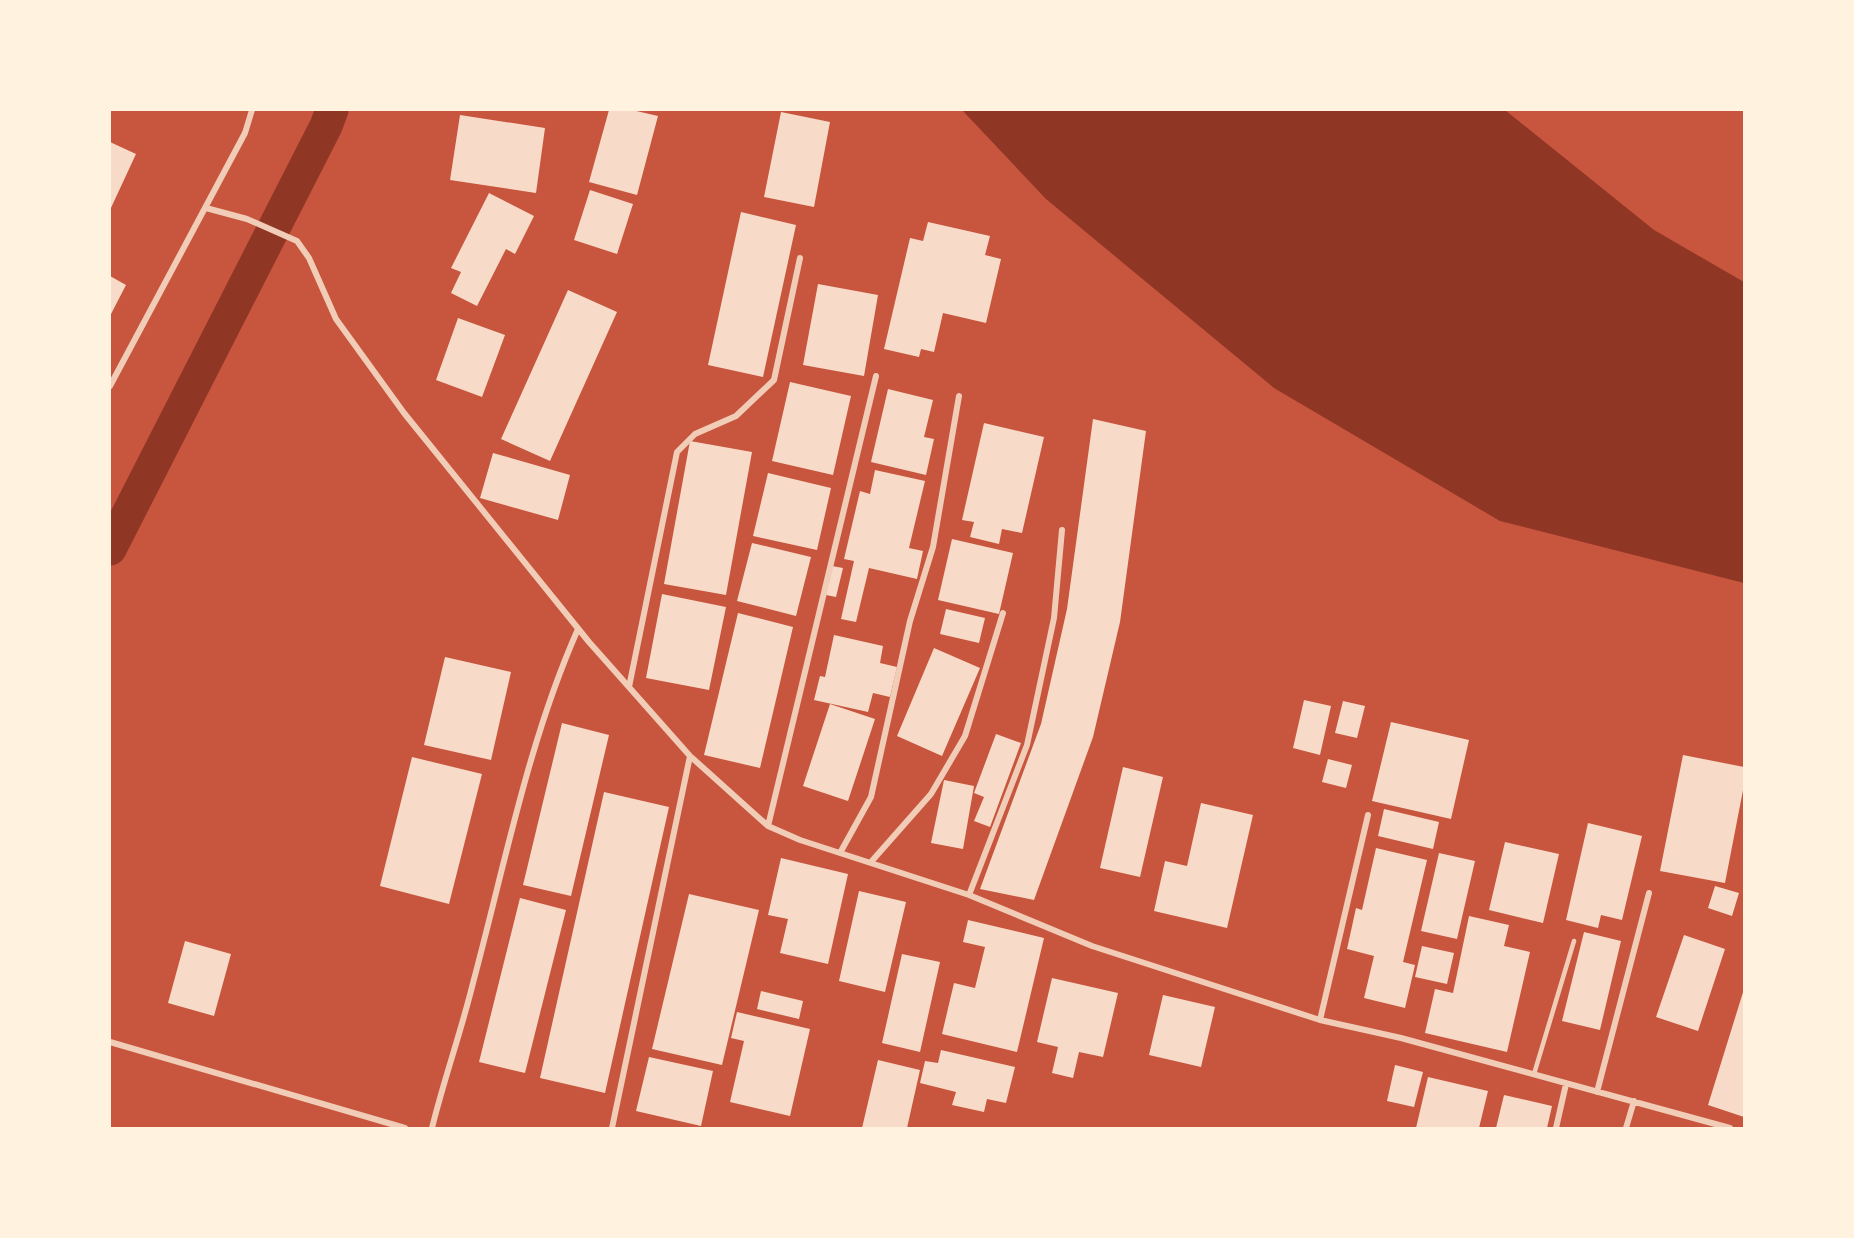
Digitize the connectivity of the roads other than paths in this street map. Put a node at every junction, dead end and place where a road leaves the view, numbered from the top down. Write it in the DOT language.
graph roads {
  1 [pos="252,110"];
  2 [pos="206,208"];
  3 [pos="800,258"];
  4 [pos="876,376"];
  5 [pos="110,386"];
  6 [pos="959,396"];
  7 [pos="1062,530"];
  8 [pos="1003,612"];
  9 [pos="578,629"];
  10 [pos="629,687"];
  11 [pos="690,756"];
  12 [pos="1368,815"];
  13 [pos="768,826"];
  14 [pos="840,853"];
  15 [pos="871,862"];
  16 [pos="1649,893"];
  17 [pos="969,895"];
  18 [pos="1574,941"];
  19 [pos="1320,1020"];
  20 [pos="110,1042"];
  21 [pos="1534,1074"];
  22 [pos="1566,1084"];
  23 [pos="1597,1092"];
  24 [pos="1634,1101"];
  25 [pos="405,1128"];
  26 [pos="432,1128"];
  27 [pos="612,1128"];
  28 [pos="1556,1128"];
  29 [pos="1626,1128"];
  30 [pos="1730,1128"];
  1 -- 2 [label="street"];
  2 -- 5 [label="street"];
  2 -- 9 [label="street"];
  3 -- 10 [label="street"];
  4 -- 13 [label="street"];
  6 -- 14 [label="street"];
  7 -- 17 [label="street"];
  8 -- 15 [label="street"];
  9 -- 10 [label="street"];
  9 -- 26 [label="street"];
  10 -- 11 [label="street"];
  11 -- 13 [label="street"];
  11 -- 27 [label="street"];
  12 -- 19 [label="street"];
  13 -- 14 [label="street"];
  14 -- 15 [label="street"];
  15 -- 17 [label="street"];
  16 -- 23 [label="street"];
  17 -- 19 [label="street"];
  18 -- 21 [label="lane"];
  19 -- 21 [label="street"];
  20 -- 25 [label="street"];
  21 -- 22 [label="street"];
  22 -- 23 [label="street"];
  22 -- 28 [label="street"];
  23 -- 24 [label="street"];
  24 -- 29 [label="street"];
  24 -- 30 [label="street"];
}
